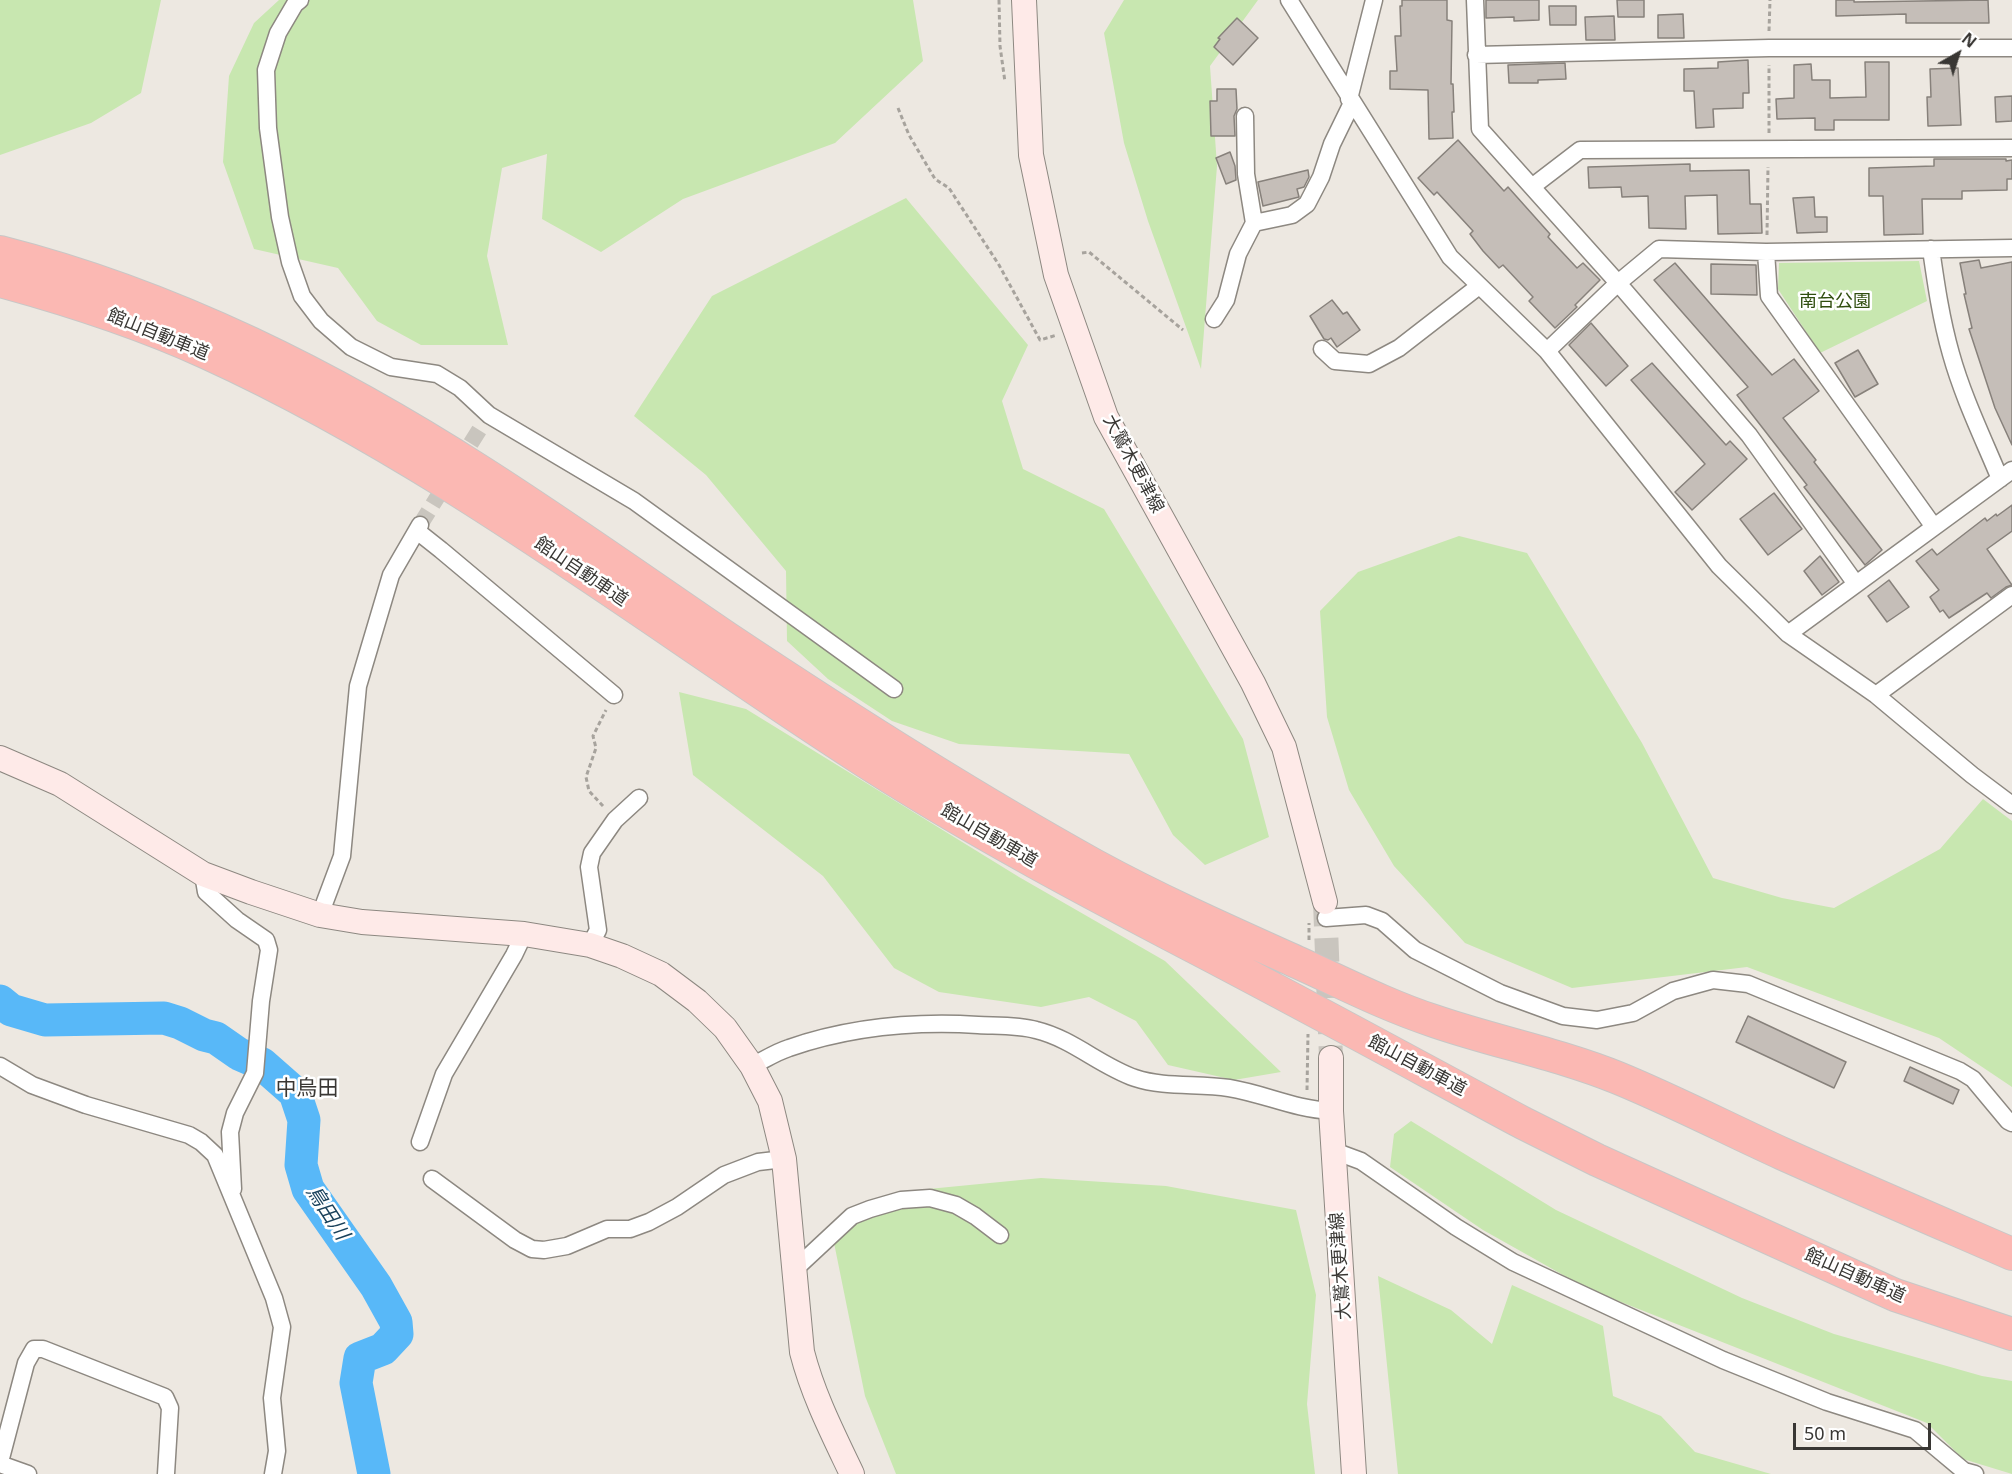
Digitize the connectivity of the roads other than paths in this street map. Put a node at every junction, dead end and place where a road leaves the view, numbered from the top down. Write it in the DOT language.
graph roads {
  1 [pos="300,0"];
  2 [pos="1024,0"];
  3 [pos="1289,0"];
  4 [pos="1374,0"];
  5 [pos="1475,0"];
  6 [pos="2012,48"];
  7 [pos="1476,55"];
  8 [pos="1351,101"];
  9 [pos="1245,116"];
  10 [pos="2012,148"];
  11 [pos="1533,186"];
  12 [pos="1254,223"];
  13 [pos="2012,248"];
  14 [pos="1931,249"];
  15 [pos="0,252"];
  16 [pos="1766,252"];
  17 [pos="0,281"];
  18 [pos="1618,283"];
  19 [pos="1479,286"];
  20 [pos="1214,319"];
  21 [pos="1322,349"];
  22 [pos="1546,351"];
  23 [pos="2006,474"];
  24 [pos="1934,527"];
  25 [pos="1856,584"];
  26 [pos="2010,601"];
  27 [pos="1788,634"];
  28 [pos="894,688"];
  29 [pos="614,695"];
  30 [pos="1876,695"];
  31 [pos="0,758"];
  32 [pos="639,798"];
  33 [pos="2012,805"];
  34 [pos="203,873"];
  35 [pos="1320,914"];
  36 [pos="320,915"];
  37 [pos="524,934"];
  38 [pos="590,945"];
  39 [pos="1331,1058"];
  40 [pos="0,1066"];
  41 [pos="752,1066"];
  42 [pos="1331,1111"];
  43 [pos="2012,1123"];
  44 [pos="420,1142"];
  45 [pos="1334,1151"];
  46 [pos="784,1159"];
  47 [pos="432,1179"];
  48 [pos="234,1205"];
  49 [pos="1000,1235"];
  50 [pos="2011,1254"];
  51 [pos="794,1270"];
  52 [pos="2012,1334"];
  53 [pos="0,1463"];
  54 [pos="28,1474"];
  55 [pos="166,1474"];
  56 [pos="273,1474"];
  57 [pos="852,1474"];
  58 [pos="1354,1474"];
  59 [pos="1975,1474"];
  1 -- 28 [label="street"];
  2 -- 35 [label="main road, 大鷲木更津線"];
  3 -- 8 [label="street"];
  4 -- 8 [label="street"];
  5 -- 7 [label="street"];
  6 -- 7 [label="street"];
  7 -- 11 [label="street"];
  8 -- 12 [label="street"];
  8 -- 19 [label="street"];
  9 -- 12 [label="street"];
  10 -- 11 [label="street"];
  11 -- 18 [label="street"];
  12 -- 20 [label="street"];
  13 -- 14 [label="street"];
  14 -- 16 [label="street"];
  14 -- 23 [label="street"];
  15 -- 50 [label="highway, 館山自動車道"];
  16 -- 18 [label="street"];
  16 -- 24 [label="street"];
  17 -- 52 [label="highway, 館山自動車道"];
  18 -- 22 [label="street"];
  18 -- 25 [label="street"];
  19 -- 21 [label="street"];
  19 -- 22 [label="street"];
  22 -- 27 [label="street"];
  23 -- 24 [label="street"];
  24 -- 25 [label="street"];
  25 -- 27 [label="street"];
  26 -- 30 [label="street"];
  27 -- 30 [label="street"];
  29 -- 36 [label="street"];
  30 -- 33 [label="street"];
  31 -- 34 [label="main road"];
  32 -- 38 [label="street"];
  34 -- 36 [label="main road"];
  34 -- 48 [label="street"];
  35 -- 43 [label="street"];
  36 -- 37 [label="main road"];
  37 -- 38 [label="main road"];
  37 -- 44 [label="street"];
  38 -- 41 [label="main road"];
  39 -- 42 [label="main road, 大鷲木更津線"];
  40 -- 48 [label="street"];
  41 -- 42 [label="street"];
  41 -- 46 [label="main road"];
  42 -- 45 [label="main road, 大鷲木更津線"];
  45 -- 58 [label="main road, 大鷲木更津線"];
  45 -- 59 [label="street"];
  46 -- 47 [label="street"];
  46 -- 51 [label="main road"];
  48 -- 56 [label="street"];
  49 -- 51 [label="street"];
  51 -- 57 [label="main road"];
  53 -- 54 [label="street"];
  53 -- 55 [label="street"];
}
